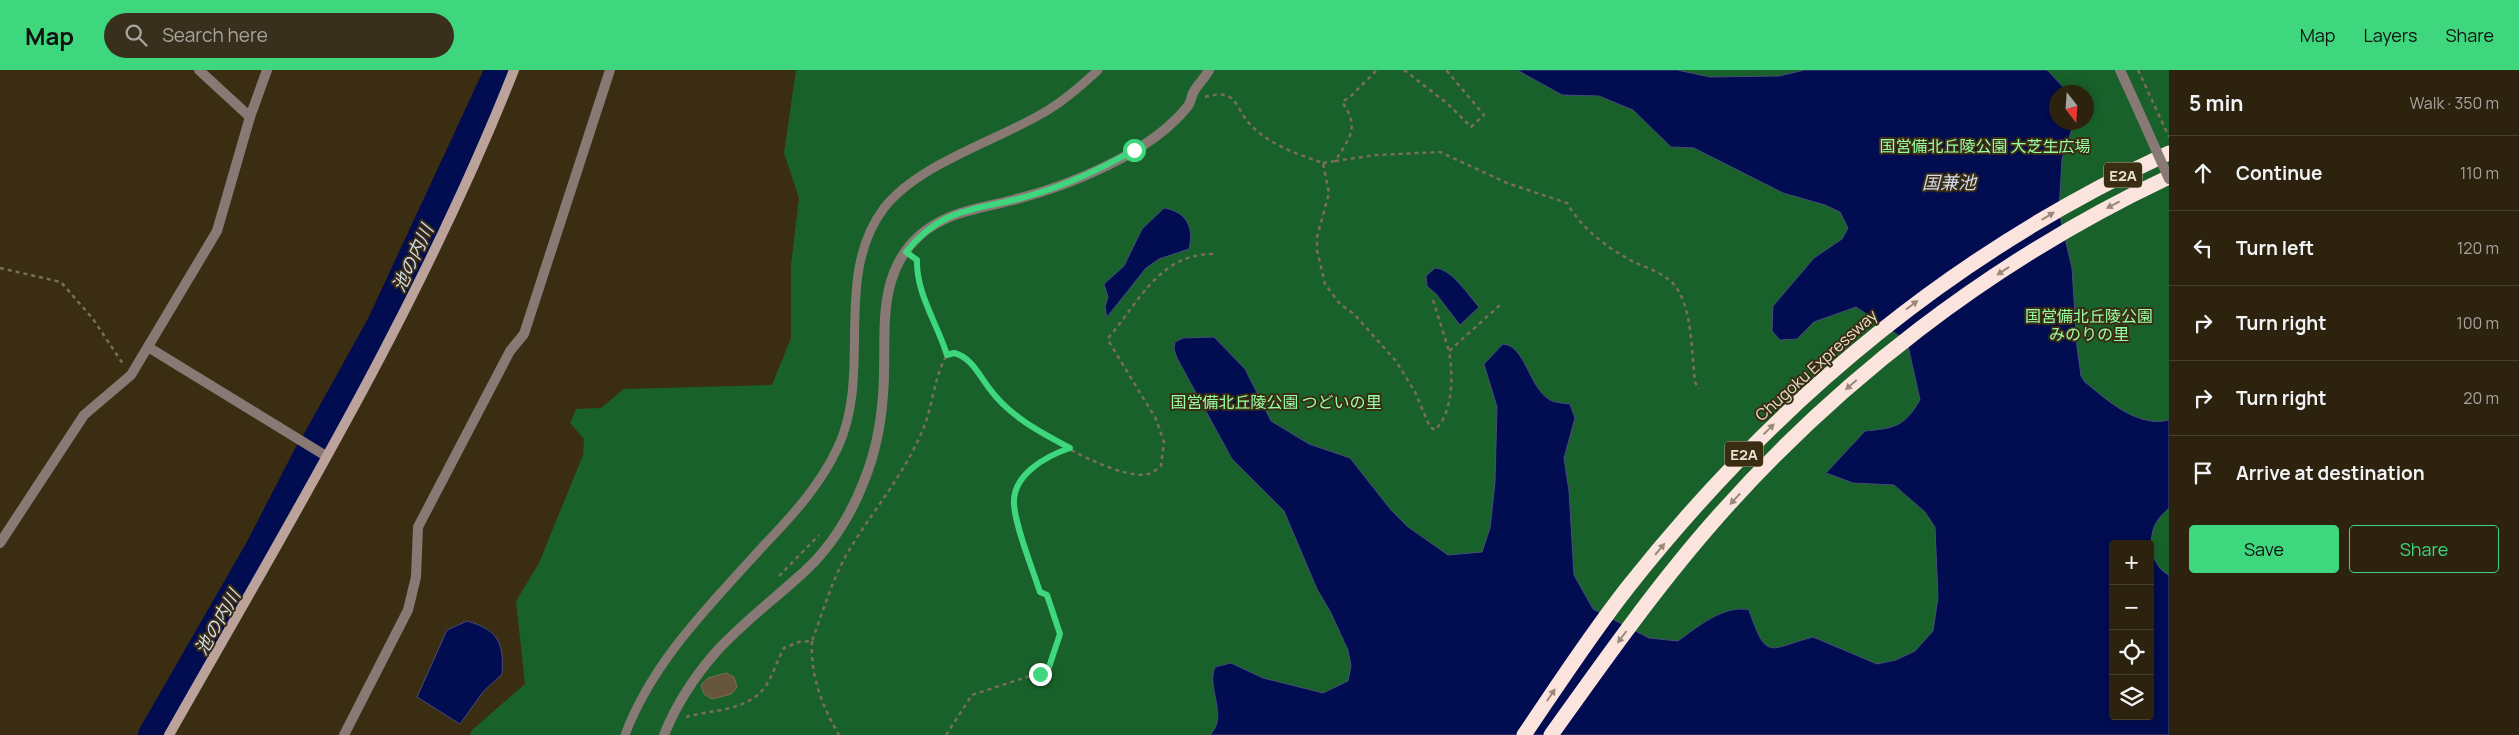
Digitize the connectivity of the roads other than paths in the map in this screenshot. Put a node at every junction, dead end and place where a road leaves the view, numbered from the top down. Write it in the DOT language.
graph roads {
  1 [pos="199,70"];
  2 [pos="267,70"];
  3 [pos="514,70"];
  4 [pos="610,70"];
  5 [pos="1098,70"];
  6 [pos="1209,70"];
  7 [pos="2120,70"];
  8 [pos="250,117"];
  9 [pos="2169,152"];
  10 [pos="2169,178"];
  11 [pos="148,347"];
  12 [pos="326,456"];
  13 [pos="0,543"];
  14 [pos="169,735"];
  15 [pos="344,735"];
  16 [pos="625,735"];
  17 [pos="664,735"];
  18 [pos="1524,735"];
  19 [pos="1551,735"];
  1 -- 8 [label="street"];
  2 -- 8 [label="street"];
  3 -- 12 [label="street"];
  4 -- 15 [label="street"];
  5 -- 16 [label="lane"];
  6 -- 17 [label="street"];
  7 -- 10 [label="street, bridge"];
  8 -- 11 [label="street"];
  18 -- 9 [label="highway, Chugoku Expressway / E2A, one-way"];
  10 -- 19 [label="highway, E2A, one-way"];
  11 -- 12 [label="street"];
  11 -- 13 [label="street"];
  12 -- 14 [label="street"];
}
